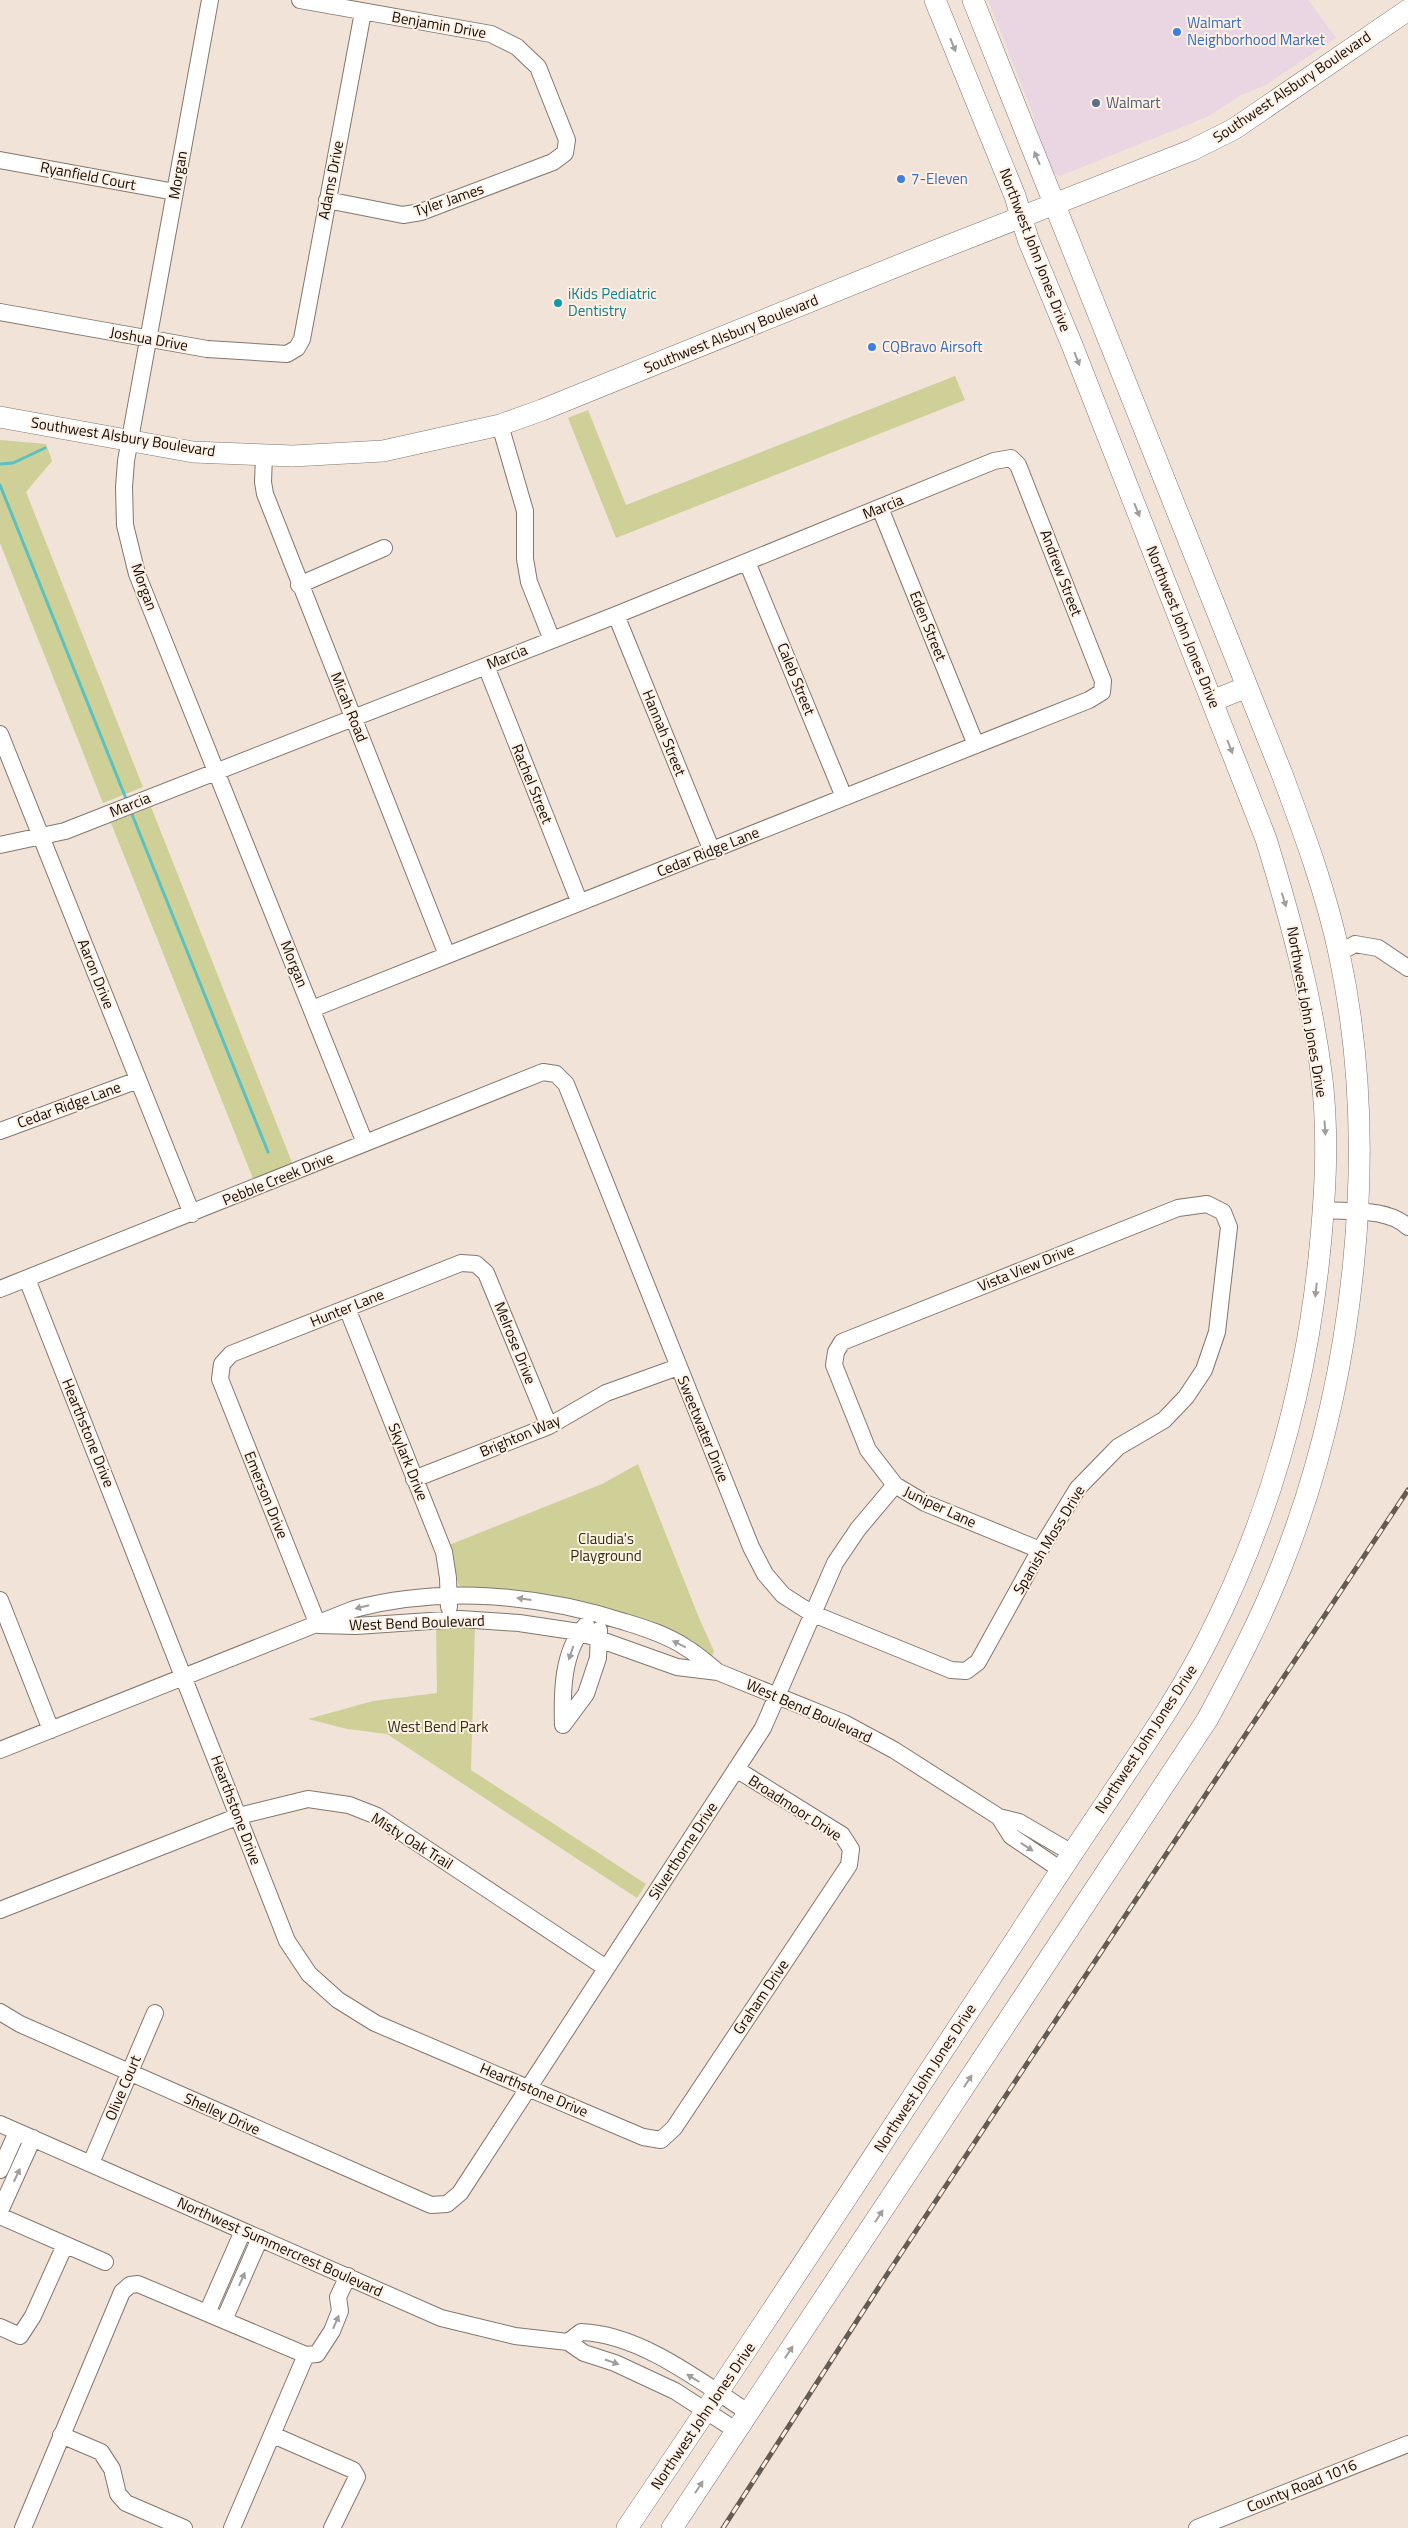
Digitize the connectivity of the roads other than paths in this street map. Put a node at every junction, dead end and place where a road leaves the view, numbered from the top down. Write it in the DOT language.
graph roads {
  1 [pos="210,0"];
  2 [pos="300,0"];
  3 [pos="934,0"];
  4 [pos="973,0"];
  5 [pos="1408,10"];
  6 [pos="363,12"];
  7 [pos="565,153"];
  8 [pos="0,160"];
  9 [pos="175,192"];
  10 [pos="327,200"];
  11 [pos="1056,203"];
  12 [pos="1022,218"];
  13 [pos="0,312"];
  14 [pos="148,339"];
  15 [pos="297,348"];
  16 [pos="0,417"];
  17 [pos="500,424"];
  18 [pos="129,441"];
  19 [pos="264,456"];
  20 [pos="1011,458"];
  21 [pos="880,508"];
  22 [pos="384,548"];
  23 [pos="747,562"];
  24 [pos="300,585"];
  25 [pos="616,615"];
  26 [pos="552,640"];
  27 [pos="486,666"];
  28 [pos="1248,687"];
  29 [pos="1102,692"];
  30 [pos="1212,701"];
  31 [pos="353,718"];
  32 [pos="0,734"];
  33 [pos="976,744"];
  34 [pos="217,772"];
  35 [pos="844,797"];
  36 [pos="41,837"];
  37 [pos="0,845"];
  38 [pos="712,851"];
  39 [pos="579,901"];
  40 [pos="1339,953"];
  41 [pos="447,955"];
  42 [pos="1408,968"];
  43 [pos="312,1009"];
  44 [pos="556,1074"];
  45 [pos="138,1080"];
  46 [pos="0,1129"];
  47 [pos="364,1143"];
  48 [pos="1324,1210"];
  49 [pos="1223,1212"];
  50 [pos="1356,1212"];
  51 [pos="192,1214"];
  52 [pos="1408,1227"];
  53 [pos="476,1264"];
  54 [pos="27,1279"];
  55 [pos="0,1289"];
  56 [pos="347,1308"];
  57 [pos="836,1352"];
  58 [pos="222,1364"];
  59 [pos="678,1367"];
  60 [pos="549,1426"];
  61 [pos="414,1479"];
  62 [pos="895,1485"];
  63 [pos="1040,1550"];
  64 [pos="449,1596"];
  65 [pos="0,1600"];
  66 [pos="597,1613"];
  67 [pos="811,1613"];
  68 [pos="449,1619"];
  69 [pos="318,1625"];
  70 [pos="579,1632"];
  71 [pos="601,1640"];
  72 [pos="966,1671"];
  73 [pos="718,1672"];
  74 [pos="185,1677"];
  75 [pos="778,1696"];
  76 [pos="51,1730"];
  77 [pos="0,1750"];
  78 [pos="736,1769"];
  79 [pos="239,1816"];
  80 [pos="851,1849"];
  81 [pos="1066,1862"];
  82 [pos="0,1910"];
  83 [pos="606,1968"];
  84 [pos="0,2012"];
  85 [pos="155,2013"];
  86 [pos="130,2073"];
  87 [pos="529,2087"];
  88 [pos="0,2124"];
  89 [pos="17,2132"];
  90 [pos="33,2138"];
  91 [pos="661,2140"];
  92 [pos="91,2163"];
  93 [pos="0,2170"];
  94 [pos="447,2204"];
  95 [pos="0,2211"];
  96 [pos="0,2216"];
  97 [pos="243,2230"];
  98 [pos="260,2238"];
  99 [pos="65,2245"];
  100 [pos="104,2262"];
  101 [pos="348,2276"];
  102 [pos="207,2313"];
  103 [pos="231,2324"];
  104 [pos="0,2327"];
  105 [pos="568,2342"];
  106 [pos="306,2355"];
  107 [pos="719,2393"];
  108 [pos="706,2411"];
  109 [pos="749,2413"];
  110 [pos="737,2431"];
  111 [pos="61,2435"];
  112 [pos="273,2435"];
  113 [pos="1408,2444"];
  114 [pos="23,2528"];
  115 [pos="184,2528"];
  116 [pos="232,2528"];
  117 [pos="332,2528"];
  118 [pos="627,2528"];
  119 [pos="672,2528"];
  120 [pos="1197,2528"];
  1 -- 9 [label="street, Morgan"];
  2 -- 6 [label="street, Benjamin Drive"];
  3 -- 12 [label="main road, Northwest John Jones Drive, one-way"];
  11 -- 4 [label="main road, one-way"];
  5 -- 11 [label="main road, Southwest Alsbury Boulevard"];
  6 -- 7 [label="street, Benjamin Drive"];
  6 -- 10 [label="street, Adams Drive"];
  7 -- 10 [label="street, Tyler James"];
  8 -- 9 [label="street, Ryanfield Court"];
  9 -- 14 [label="street, Morgan"];
  10 -- 15 [label="street, Adams Drive"];
  11 -- 12 [label="main road, Southwest Alsbury Boulevard"];
  11 -- 28 [label="main road"];
  12 -- 17 [label="main road, Southwest Alsbury Boulevard"];
  12 -- 30 [label="main road, Northwest John Jones Drive, one-way"];
  13 -- 14 [label="street, Joshua Drive"];
  14 -- 15 [label="street, Joshua Drive"];
  14 -- 18 [label="street, Morgan"];
  16 -- 18 [label="main road, Southwest Alsbury Boulevard"];
  17 -- 19 [label="main road, Southwest Alsbury Boulevard"];
  17 -- 26 [label="street"];
  18 -- 19 [label="main road, Southwest Alsbury Boulevard"];
  18 -- 34 [label="street, Morgan"];
  19 -- 24 [label="street, Micah Road"];
  20 -- 21 [label="street, Marcia"];
  20 -- 29 [label="street, Andrew Street"];
  21 -- 23 [label="street, Marcia"];
  21 -- 33 [label="street, Eden Street"];
  22 -- 24 [label="street"];
  23 -- 25 [label="street, Marcia"];
  23 -- 35 [label="street, Caleb Street"];
  24 -- 31 [label="street, Micah Road"];
  25 -- 26 [label="street, Marcia"];
  25 -- 38 [label="street, Hannah Street"];
  26 -- 27 [label="street, Marcia"];
  27 -- 31 [label="street, Marcia"];
  27 -- 39 [label="street, Rachel Street"];
  28 -- 30 [label="main road"];
  28 -- 40 [label="main road"];
  29 -- 33 [label="street, Cedar Ridge Lane"];
  30 -- 48 [label="main road, Northwest John Jones Drive, one-way"];
  31 -- 34 [label="street, Marcia"];
  31 -- 41 [label="street, Micah Road"];
  32 -- 36 [label="street, Aaron Drive"];
  33 -- 35 [label="street, Cedar Ridge Lane"];
  34 -- 36 [label="street, Marcia"];
  34 -- 43 [label="street, Morgan"];
  35 -- 38 [label="street, Cedar Ridge Lane"];
  36 -- 37 [label="street, Marcia"];
  36 -- 45 [label="street, Aaron Drive"];
  38 -- 39 [label="street, Cedar Ridge Lane"];
  39 -- 41 [label="street, Cedar Ridge Lane"];
  40 -- 42 [label="street"];
  40 -- 50 [label="main road"];
  41 -- 43 [label="street, Cedar Ridge Lane"];
  43 -- 47 [label="street, Morgan"];
  44 -- 47 [label="street, Pebble Creek Drive"];
  44 -- 59 [label="street, Sweetwater Drive"];
  45 -- 46 [label="street, Cedar Ridge Lane"];
  45 -- 51 [label="street, Aaron Drive"];
  47 -- 51 [label="street, Pebble Creek Drive"];
  48 -- 50 [label="street"];
  48 -- 81 [label="main road, Northwest John Jones Drive, one-way"];
  49 -- 57 [label="street, Vista View Drive"];
  49 -- 63 [label="street, Spanish Moss Drive"];
  50 -- 52 [label="street"];
  109 -- 50 [label="main road, one-way"];
  51 -- 54 [label="street, Pebble Creek Drive"];
  53 -- 56 [label="street, Hunter Lane"];
  53 -- 60 [label="street, Melrose Drive"];
  54 -- 55 [label="street, Pebble Creek Drive"];
  54 -- 74 [label="street, Hearthstone Drive"];
  56 -- 58 [label="street, Hunter Lane"];
  56 -- 61 [label="street, Skylark Drive"];
  57 -- 62 [label="street, Juniper Lane"];
  58 -- 69 [label="street, Emerson Drive"];
  59 -- 60 [label="street, Brighton Way"];
  59 -- 67 [label="street, Sweetwater Drive"];
  60 -- 61 [label="street, Brighton Way"];
  61 -- 64 [label="street, Skylark Drive"];
  62 -- 63 [label="street, Juniper Lane"];
  62 -- 67 [label="street, Silverthorne Drive"];
  63 -- 72 [label="street, Spanish Moss Drive"];
  66 -- 64 [label="street, West Bend Boulevard, one-way"];
  64 -- 68 [label="street, Skylark Drive"];
  64 -- 69 [label="street, West Bend Boulevard, one-way"];
  65 -- 76 [label="street"];
  66 -- 70 [label="street"];
  66 -- 71 [label="street"];
  73 -- 66 [label="street, West Bend Boulevard, one-way"];
  67 -- 72 [label="street, Sweetwater Drive"];
  67 -- 75 [label="street, Silverthorne Drive"];
  68 -- 69 [label="street, West Bend Boulevard"];
  68 -- 70 [label="street, West Bend Boulevard"];
  69 -- 74 [label="street, West Bend Boulevard"];
  70 -- 71 [label="street, West Bend Boulevard"];
  70 -- 71 [label="street, one-way"];
  71 -- 73 [label="street, West Bend Boulevard"];
  73 -- 75 [label="street, West Bend Boulevard"];
  74 -- 76 [label="street, West Bend Boulevard"];
  74 -- 79 [label="street, Hearthstone Drive"];
  75 -- 78 [label="street, Silverthorne Drive"];
  75 -- 81 [label="street, West Bend Boulevard"];
  76 -- 77 [label="street, West Bend Boulevard"];
  78 -- 80 [label="street, Broadmoor Drive"];
  78 -- 83 [label="street, Silverthorne Drive"];
  79 -- 82 [label="street, Misty Oak Trail"];
  79 -- 83 [label="street, Misty Oak Trail"];
  79 -- 87 [label="street, Hearthstone Drive"];
  80 -- 91 [label="street, Graham Drive"];
  81 -- 107 [label="main road, Northwest John Jones Drive"];
  83 -- 87 [label="street, Silverthorne Drive"];
  84 -- 86 [label="street, Shelley Drive"];
  85 -- 86 [label="street, Olive Court"];
  86 -- 92 [label="street, Olive Court"];
  86 -- 94 [label="street, Shelley Drive"];
  87 -- 91 [label="street, Hearthstone Drive"];
  87 -- 94 [label="street, Silverthorne Drive"];
  88 -- 89 [label="street, Northwest Summercrest Boulevard"];
  89 -- 90 [label="street, Northwest Summercrest Boulevard"];
  89 -- 93 [label="street"];
  90 -- 92 [label="street, Northwest Summercrest Boulevard"];
  95 -- 90 [label="street, one-way"];
  92 -- 97 [label="street, Northwest Summercrest Boulevard"];
  96 -- 99 [label="street"];
  97 -- 98 [label="street, Northwest Summercrest Boulevard"];
  97 -- 102 [label="street"];
  98 -- 101 [label="street, Northwest Summercrest Boulevard"];
  103 -- 98 [label="street, one-way"];
  99 -- 100 [label="street"];
  99 -- 104 [label="street"];
  101 -- 105 [label="street, Northwest Summercrest Boulevard"];
  106 -- 101 [label="street, one-way"];
  102 -- 103 [label="street"];
  102 -- 111 [label="street"];
  103 -- 106 [label="street"];
  107 -- 105 [label="street, Northwest Summercrest Boulevard, one-way"];
  105 -- 108 [label="street, Northwest Summercrest Boulevard, one-way"];
  106 -- 112 [label="street"];
  107 -- 108 [label="main road, Northwest John Jones Drive"];
  107 -- 109 [label="street, Northwest Summercrest Boulevard"];
  108 -- 110 [label="street, Northwest Summercrest Boulevard"];
  108 -- 118 [label="main road, Northwest John Jones Drive"];
  109 -- 110 [label="main road"];
  119 -- 110 [label="main road, one-way"];
  111 -- 114 [label="street"];
  111 -- 115 [label="street"];
  112 -- 116 [label="street"];
  112 -- 117 [label="street"];
  113 -- 120 [label="street, County Road 1016"];
}
